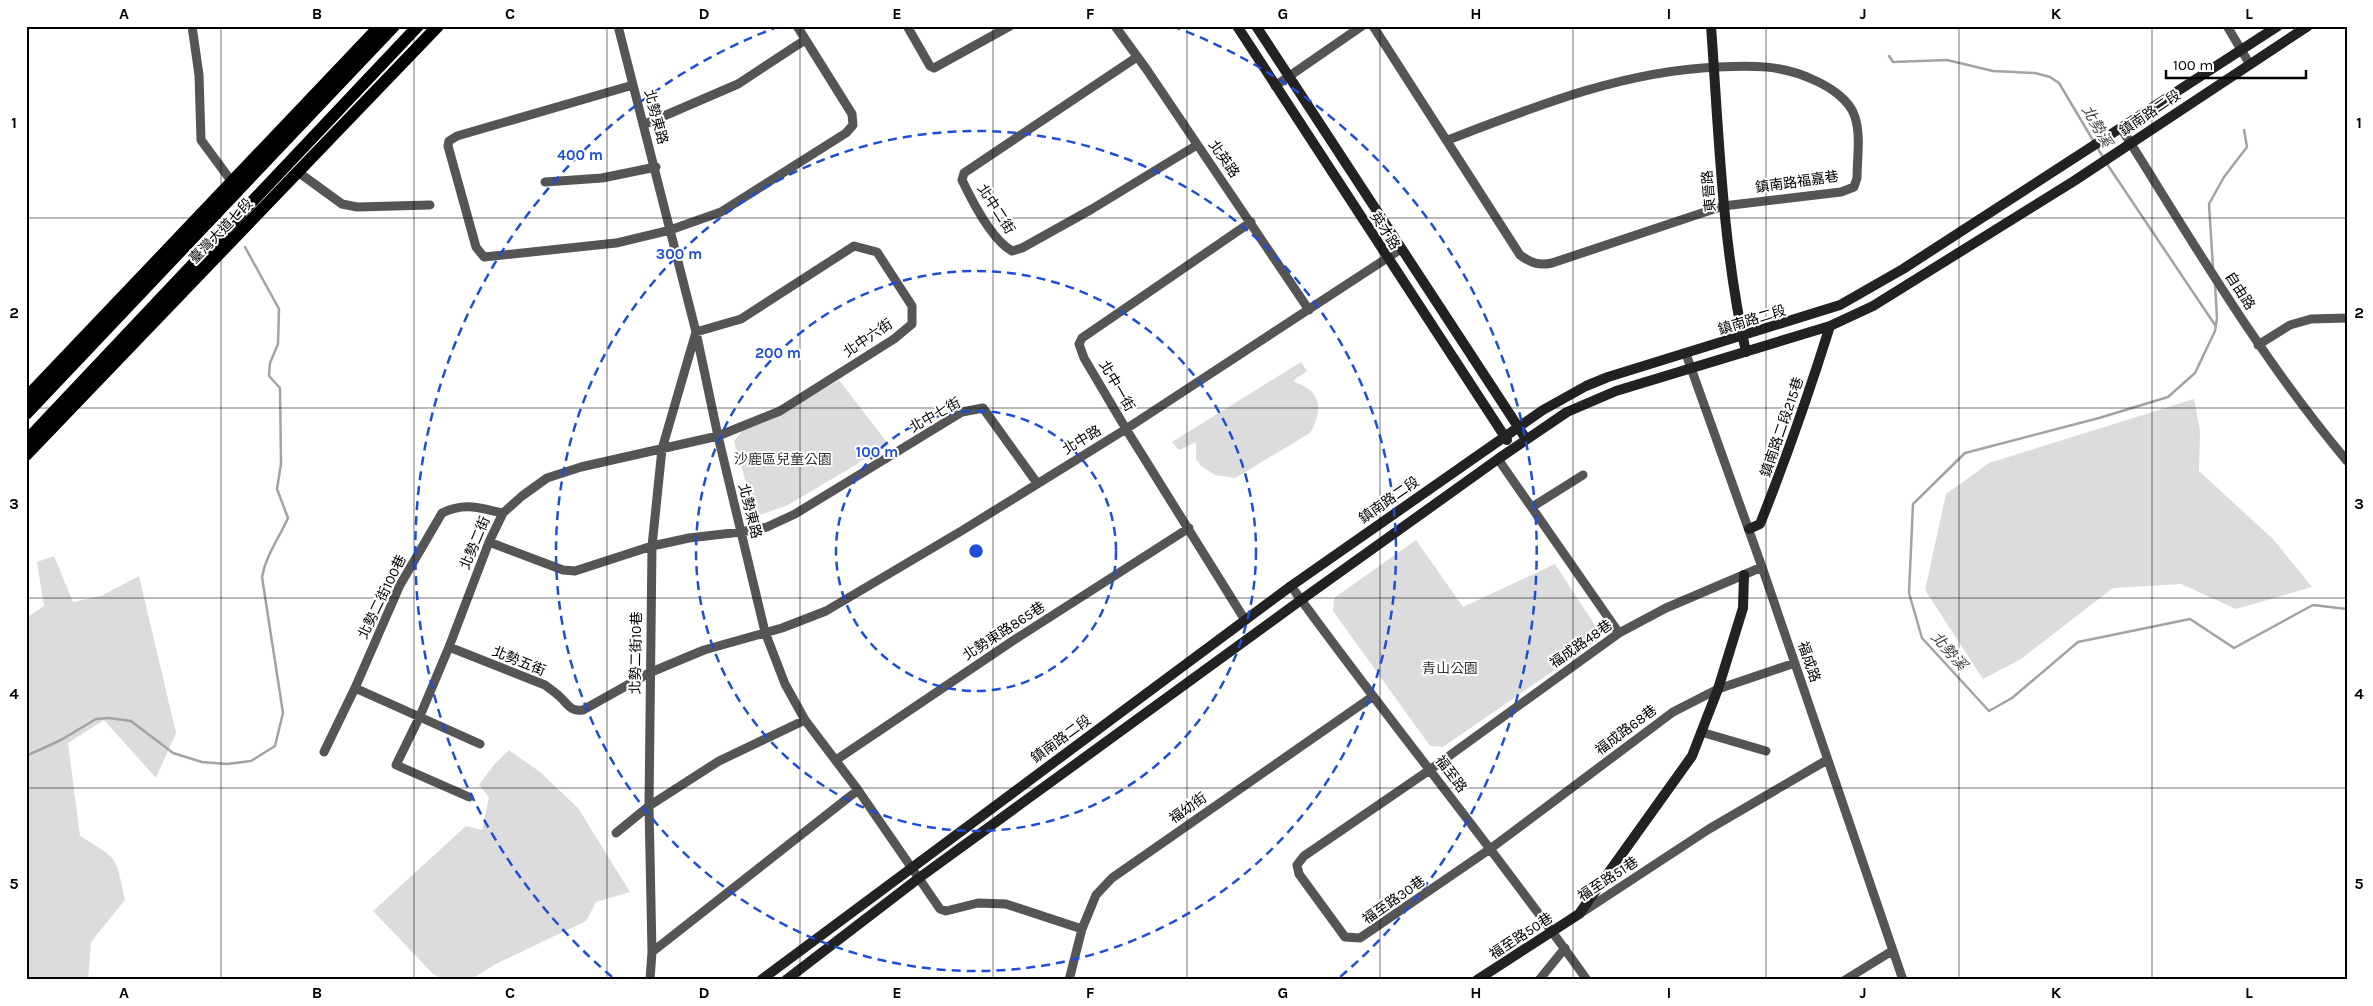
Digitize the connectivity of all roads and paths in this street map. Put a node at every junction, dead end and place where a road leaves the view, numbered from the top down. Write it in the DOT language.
graph roads {
  1 [pos="192,26"];
  2 [pos="380,26"];
  3 [pos="394,26"];
  4 [pos="418,26"];
  5 [pos="438,26"];
  6 [pos="618,26"];
  7 [pos="797,26"];
  8 [pos="907,26"];
  9 [pos="1010,26"];
  10 [pos="1115,26"];
  11 [pos="1237,26"];
  12 [pos="1256,26"];
  13 [pos="1362,26"];
  14 [pos="1373,26"];
  15 [pos="1711,26"];
  16 [pos="2227,26"];
  17 [pos="2278,26"];
  18 [pos="2308,26"];
  19 [pos="805,40"];
  20 [pos="2241,50"];
  21 [pos="1138,57"];
  22 [pos="2249,63"];
  23 [pos="1713,67"];
  24 [pos="1288,77"];
  25 [pos="633,86"];
  26 [pos="1275,86"];
  27 [pos="643,125"];
  28 [pos="2121,128"];
  29 [pos="1448,140"];
  30 [pos="2131,143"];
  31 [pos="1197,145"];
  32 [pos="656,167"];
  33 [pos="298,172"];
  34 [pos="232,182"];
  35 [pos="545,182"];
  36 [pos="430,205"];
  37 [pos="1723,206"];
  38 [pos="1251,222"];
  39 [pos="670,230"];
  40 [pos="1401,249"];
  41 [pos="1387,259"];
  42 [pos="1308,310"];
  43 [pos="2347,318"];
  44 [pos="1830,326"];
  45 [pos="696,332"];
  46 [pos="1742,337"];
  47 [pos="2258,345"];
  48 [pos="1746,352"];
  49 [pos="1686,354"];
  50 [pos="1691,369"];
  51 [pos="26,398"];
  52 [pos="26,414"];
  53 [pos="1517,426"];
  54 [pos="1126,429"];
  55 [pos="718,436"];
  56 [pos="1504,436"];
  57 [pos="1526,440"];
  58 [pos="26,441"];
  59 [pos="662,449"];
  60 [pos="1513,449"];
  61 [pos="26,456"];
  62 [pos="1498,458"];
  63 [pos="2347,461"];
  64 [pos="1583,475"];
  65 [pos="1037,483"];
  66 [pos="1532,507"];
  67 [pos="503,512"];
  68 [pos="1189,528"];
  69 [pos="1749,529"];
  70 [pos="741,532"];
  71 [pos="489,542"];
  72 [pos="652,546"];
  73 [pos="1762,567"];
  74 [pos="1744,575"];
  75 [pos="1291,586"];
  76 [pos="1301,600"];
  77 [pos="1245,620"];
  78 [pos="765,632"];
  79 [pos="1619,633"];
  80 [pos="449,647"];
  81 [pos="1795,663"];
  82 [pos="649,673"];
  83 [pos="355,688"];
  84 [pos="1718,689"];
  85 [pos="1372,697"];
  86 [pos="420,716"];
  87 [pos="805,720"];
  88 [pos="1701,732"];
  89 [pos="480,744"];
  90 [pos="1766,751"];
  91 [pos="324,752"];
  92 [pos="836,760"];
  93 [pos="1827,760"];
  94 [pos="1431,769"];
  95 [pos="858,790"];
  96 [pos="469,797"];
  97 [pos="649,806"];
  98 [pos="616,833"];
  99 [pos="1490,850"];
  100 [pos="911,866"];
  101 [pos="919,878"];
  102 [pos="1579,914"];
  103 [pos="1082,929"];
  104 [pos="1553,932"];
  105 [pos="1565,948"];
  106 [pos="1892,951"];
  107 [pos="652,952"];
  108 [pos="650,980"];
  109 [pos="761,980"];
  110 [pos="786,980"];
  111 [pos="1069,980"];
  112 [pos="1477,980"];
  113 [pos="1539,980"];
  114 [pos="1587,980"];
  115 [pos="1845,980"];
  116 [pos="1903,980"];
  1 -- 34 [label="street"];
  2 -- 34 [label="main road, 臺灣大道七段"];
  3 -- 52 [label="main road, 臺灣大道七段"];
  4 -- 58 [label="main road, 臺灣大道七段"];
  5 -- 33 [label="main road, 臺灣大道七段"];
  6 -- 25 [label="street, 北勢東路"];
  7 -- 19 [label="street"];
  8 -- 9 [label="street"];
  10 -- 21 [label="street, 北英路"];
  11 -- 26 [label="street, 英才路"];
  12 -- 24 [label="street, 英才路"];
  13 -- 24 [label="street"];
  14 -- 29 [label="street"];
  15 -- 23 [label="street, 東晉路"];
  16 -- 20 [label="street"];
  17 -- 20 [label="street, 鎮南路二段"];
  18 -- 22 [label="street, 鎮南路二段"];
  19 -- 27 [label="street"];
  19 -- 39 [label="street"];
  20 -- 22 [label="street"];
  20 -- 28 [label="street, 鎮南路二段"];
  21 -- 31 [label="street, 北英路"];
  21 -- 31 [label="street, 北中二街"];
  22 -- 30 [label="street, 鎮南路二段"];
  23 -- 29 [label="street"];
  23 -- 37 [label="street, 東晉路"];
  23 -- 37 [label="street, 鎮南路福嘉巷"];
  24 -- 26 [label="street"];
  24 -- 40 [label="street, 英才路"];
  25 -- 27 [label="street, 北勢東路"];
  25 -- 39 [label="street"];
  26 -- 41 [label="street, 英才路"];
  27 -- 32 [label="street, 北勢東路"];
  28 -- 30 [label="street, 自由路"];
  28 -- 46 [label="street, 鎮南路二段"];
  29 -- 37 [label="street"];
  30 -- 44 [label="street, 鎮南路二段"];
  30 -- 47 [label="street, 自由路"];
  31 -- 38 [label="street, 北英路"];
  32 -- 35 [label="street"];
  32 -- 39 [label="street, 北勢東路"];
  33 -- 36 [label="street"];
  33 -- 61 [label="main road, 臺灣大道七段"];
  34 -- 51 [label="main road, 臺灣大道七段"];
  37 -- 46 [label="street, 東晉路"];
  38 -- 42 [label="street, 北英路"];
  38 -- 54 [label="street, 北中一街"];
  39 -- 45 [label="street, 北勢東路"];
  40 -- 41 [label="street, 北中路"];
  40 -- 53 [label="street, 英才路"];
  41 -- 42 [label="street, 北中路"];
  41 -- 56 [label="street, 英才路"];
  42 -- 54 [label="street, 北中路"];
  43 -- 47 [label="street"];
  44 -- 48 [label="street, 鎮南路二段"];
  44 -- 69 [label="street, 鎮南路二段215巷"];
  45 -- 55 [label="street, 北勢東路"];
  45 -- 55 [label="street, 北中六街"];
  45 -- 59 [label="street, 北勢二街10巷"];
  46 -- 48 [label="street, 東晉路"];
  46 -- 49 [label="street, 鎮南路二段"];
  47 -- 63 [label="street, 自由路"];
  48 -- 50 [label="street, 鎮南路二段"];
  49 -- 50 [label="street, 福成路"];
  49 -- 53 [label="street, 鎮南路二段"];
  50 -- 57 [label="street, 鎮南路二段"];
  50 -- 69 [label="street, 福成路"];
  53 -- 56 [label="street, 鎮南路二段"];
  53 -- 57 [label="street, 英才路"];
  54 -- 65 [label="street, 北中路"];
  54 -- 68 [label="street, 北中一街"];
  55 -- 59 [label="street, 北勢二街"];
  55 -- 70 [label="street, 北勢東路"];
  56 -- 60 [label="street, 英才路"];
  56 -- 75 [label="street, 鎮南路二段"];
  57 -- 60 [label="street, 鎮南路二段"];
  59 -- 67 [label="street, 北勢二街"];
  59 -- 72 [label="street, 北勢二街10巷"];
  60 -- 62 [label="street, 鎮南路二段"];
  62 -- 66 [label="street"];
  62 -- 76 [label="street, 鎮南路二段"];
  64 -- 66 [label="street"];
  65 -- 70 [label="street, 北中七街"];
  65 -- 78 [label="street, 北中路"];
  66 -- 79 [label="street"];
  67 -- 71 [label="street, 北勢二街"];
  67 -- 83 [label="street, 北勢二街100巷"];
  68 -- 77 [label="street, 北中一街"];
  68 -- 92 [label="street, 北勢東路865巷"];
  69 -- 73 [label="street, 福成路"];
  70 -- 72 [label="street"];
  70 -- 78 [label="street, 北勢東路"];
  71 -- 72 [label="street"];
  71 -- 80 [label="street, 北勢二街"];
  72 -- 82 [label="street, 北勢二街10巷"];
  73 -- 74 [label="street, 福成路48巷"];
  73 -- 81 [label="street, 福成路"];
  74 -- 79 [label="street, 福成路48巷"];
  74 -- 84 [label="street, 福至路51巷"];
  75 -- 76 [label="street, 福至路"];
  75 -- 77 [label="street, 鎮南路二段"];
  76 -- 85 [label="street, 福至路"];
  76 -- 101 [label="street, 鎮南路二段"];
  77 -- 100 [label="street, 鎮南路二段"];
  78 -- 82 [label="street, 北勢五街"];
  78 -- 87 [label="street, 北勢東路"];
  79 -- 94 [label="street, 福成路48巷"];
  80 -- 82 [label="street, 北勢五街"];
  80 -- 86 [label="street, 北勢二街"];
  81 -- 84 [label="street, 福成路68巷"];
  81 -- 93 [label="street, 福成路"];
  82 -- 97 [label="street, 北勢二街10巷"];
  83 -- 86 [label="street"];
  83 -- 91 [label="street, 北勢二街100巷"];
  84 -- 88 [label="street, 福至路51巷"];
  84 -- 99 [label="street, 福成路68巷"];
  85 -- 94 [label="street, 福至路"];
  85 -- 103 [label="street, 福幼街"];
  86 -- 89 [label="street"];
  86 -- 96 [label="street, 北勢二街"];
  87 -- 92 [label="street, 北勢東路"];
  87 -- 97 [label="street"];
  88 -- 90 [label="street"];
  88 -- 102 [label="street, 福至路51巷"];
  92 -- 95 [label="street, 北勢東路"];
  93 -- 102 [label="street, 福至路51巷"];
  93 -- 106 [label="street, 福成路"];
  94 -- 99 [label="street, 福至路"];
  94 -- 99 [label="street, 福至路30巷"];
  95 -- 100 [label="street, 北勢東路"];
  95 -- 107 [label="street"];
  97 -- 98 [label="street"];
  97 -- 107 [label="street, 北勢二街10巷"];
  99 -- 104 [label="street, 福至路"];
  100 -- 101 [label="street, 北勢東路"];
  100 -- 109 [label="street, 鎮南路二段"];
  101 -- 103 [label="street, 北勢東路"];
  101 -- 110 [label="street, 鎮南路二段"];
  102 -- 104 [label="street, 福至路50巷"];
  103 -- 111 [label="street, 福幼街"];
  104 -- 105 [label="street, 福至路"];
  104 -- 112 [label="street, 福至路50巷"];
  105 -- 113 [label="street"];
  105 -- 114 [label="street, 福至路"];
  106 -- 115 [label="street"];
  106 -- 116 [label="street, 福成路"];
  107 -- 108 [label="street, 北勢二街10巷"];
}
